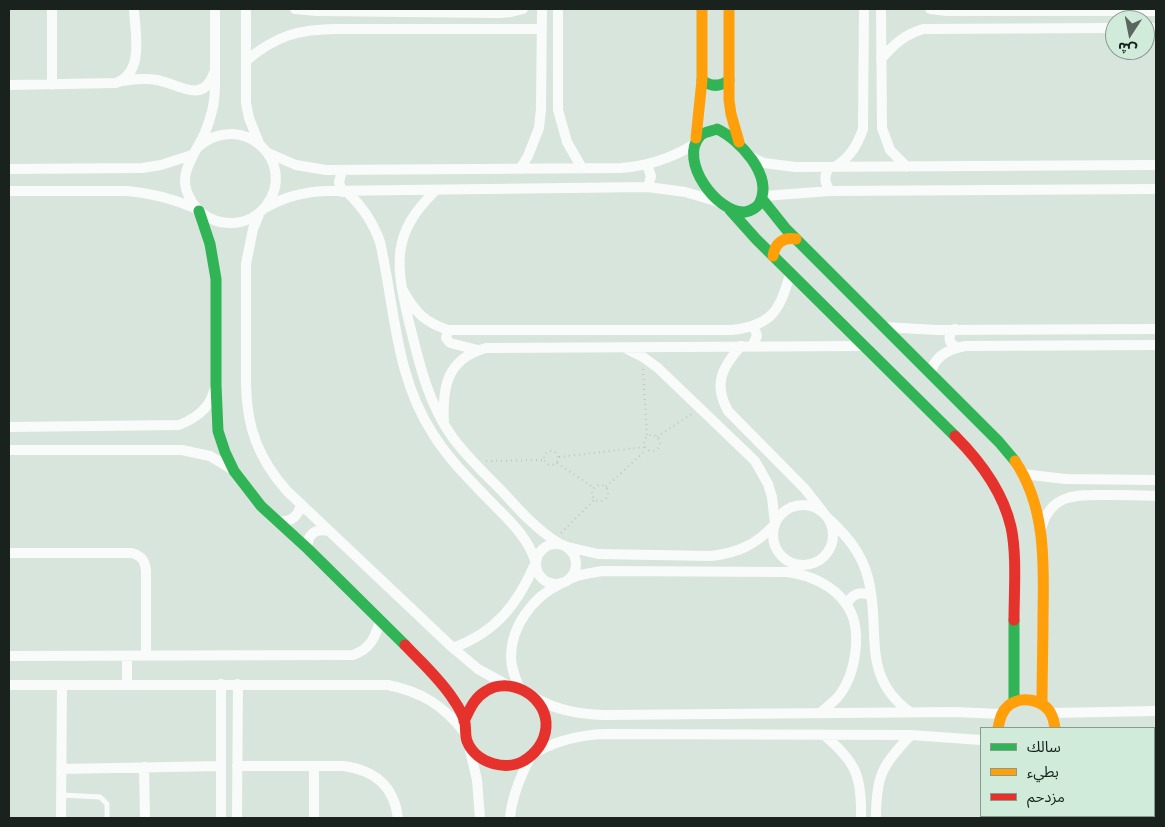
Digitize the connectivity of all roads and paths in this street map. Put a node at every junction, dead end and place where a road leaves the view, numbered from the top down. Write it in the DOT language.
graph roads {
  1 [pos="52,9"];
  2 [pos="134,9"];
  3 [pos="215,9"];
  4 [pos="246,9"];
  5 [pos="295,9"];
  6 [pos="524,9"];
  7 [pos="542,9"];
  8 [pos="558,9"];
  9 [pos="702,9"];
  10 [pos="729,9"];
  11 [pos="864,9"];
  12 [pos="881,9"];
  13 [pos="352,10"];
  14 [pos="934,10"];
  15 [pos="337,11"];
  16 [pos="430,11"];
  17 [pos="1156,11"];
  18 [pos="935,28"];
  19 [pos="1105,28"];
  20 [pos="337,29"];
  21 [pos="542,29"];
  22 [pos="881,60"];
  23 [pos="246,61"];
  24 [pos="215,69"];
  25 [pos="702,80"];
  26 [pos="729,80"];
  27 [pos="116,82"];
  28 [pos="9,85"];
  29 [pos="52,85"];
  30 [pos="541,109"];
  31 [pos="558,110"];
  32 [pos="882,113"];
  33 [pos="864,114"];
  34 [pos="694,141"];
  35 [pos="739,142"];
  36 [pos="264,150"];
  37 [pos="195,151"];
  38 [pos="750,157"];
  39 [pos="647,165"];
  40 [pos="1156,165"];
  41 [pos="907,166"];
  42 [pos="832,167"];
  43 [pos="582,168"];
  44 [pos="9,169"];
  45 [pos="520,169"];
  46 [pos="342,171"];
  47 [pos="648,188"];
  48 [pos="1156,189"];
  49 [pos="436,191"];
  50 [pos="830,191"];
  51 [pos="9,192"];
  52 [pos="345,192"];
  53 [pos="763,197"];
  54 [pos="726,207"];
  55 [pos="198,210"];
  56 [pos="262,210"];
  57 [pos="796,239"];
  58 [pos="773,256"];
  59 [pos="384,257"];
  60 [pos="399,257"];
  61 [pos="790,274"];
  62 [pos="402,289"];
  63 [pos="884,326"];
  64 [pos="752,327"];
  65 [pos="955,329"];
  66 [pos="1156,329"];
  67 [pos="448,330"];
  68 [pos="1156,345"];
  69 [pos="622,346"];
  70 [pos="742,346"];
  71 [pos="752,346"];
  72 [pos="864,346"];
  73 [pos="957,347"];
  74 [pos="478,350"];
  75 [pos="643,357"];
  76 [pos="932,373"];
  77 [pos="216,385"];
  78 [pos="701,408"];
  79 [pos="444,424"];
  80 [pos="9,427"];
  81 [pos="647,437"];
  82 [pos="657,437"];
  83 [pos="644,446"];
  84 [pos="9,450"];
  85 [pos="646,450"];
  86 [pos="559,457"];
  87 [pos="544,460"];
  88 [pos="474,462"];
  89 [pos="557,463"];
  90 [pos="234,471"];
  91 [pos="1023,474"];
  92 [pos="1080,479"];
  93 [pos="1156,480"];
  94 [pos="606,487"];
  95 [pos="594,488"];
  96 [pos="1078,495"];
  97 [pos="1156,496"];
  98 [pos="595,499"];
  99 [pos="301,504"];
  100 [pos="824,512"];
  101 [pos="830,520"];
  102 [pos="277,521"];
  103 [pos="775,524"];
  104 [pos="1041,530"];
  105 [pos="328,531"];
  106 [pos="560,544"];
  107 [pos="308,549"];
  108 [pos="9,553"];
  109 [pos="535,562"];
  110 [pos="801,564"];
  111 [pos="787,572"];
  112 [pos="812,578"];
  113 [pos="566,581"];
  114 [pos="871,596"];
  115 [pos="847,605"];
  116 [pos="380,621"];
  117 [pos="452,648"];
  118 [pos="9,656"];
  119 [pos="127,656"];
  120 [pos="146,656"];
  121 [pos="221,684"];
  122 [pos="238,684"];
  123 [pos="9,685"];
  124 [pos="62,685"];
  125 [pos="127,685"];
  126 [pos="507,685"];
  127 [pos="519,687"];
  128 [pos="534,697"];
  129 [pos="1014,702"];
  130 [pos="1047,709"];
  131 [pos="1156,711"];
  132 [pos="910,712"];
  133 [pos="820,713"];
  134 [pos="1001,714"];
  135 [pos="604,715"];
  136 [pos="464,721"];
  137 [pos="998,727"];
  138 [pos="1055,727"];
  139 [pos="464,733"];
  140 [pos="604,734"];
  141 [pos="824,734"];
  142 [pos="911,735"];
  143 [pos="980,740"];
  144 [pos="468,744"];
  145 [pos="533,755"];
  146 [pos="221,766"];
  147 [pos="237,766"];
  148 [pos="314,766"];
  149 [pos="144,767"];
  150 [pos="61,769"];
  151 [pos="860,788"];
  152 [pos="878,788"];
  153 [pos="61,795"];
  154 [pos="61,818"];
  155 [pos="107,818"];
  156 [pos="145,818"];
  157 [pos="222,818"];
  158 [pos="237,818"];
  159 [pos="314,818"];
  160 [pos="398,818"];
  161 [pos="480,818"];
  162 [pos="510,818"];
  163 [pos="861,818"];
  164 [pos="876,818"];
  1 -- 29 [label="street"];
  2 -- 27 [label="street"];
  3 -- 24 [label="street"];
  4 -- 23 [label="street"];
  5 -- 15 [label="street"];
  6 -- 16 [label="street"];
  7 -- 21 [label="street"];
  8 -- 31 [label="street"];
  9 -- 25 [label="street"];
  10 -- 26 [label="street"];
  11 -- 33 [label="street"];
  12 -- 22 [label="street"];
  13 -- 15 [label="street"];
  13 -- 16 [label="street"];
  14 -- 17 [label="street"];
  14 -- 18 [label="street"];
  15 -- 20 [label="street"];
  18 -- 19 [label="street"];
  18 -- 22 [label="street"];
  20 -- 21 [label="street"];
  20 -- 23 [label="street"];
  21 -- 30 [label="street"];
  22 -- 32 [label="street"];
  23 -- 36 [label="street"];
  24 -- 27 [label="street"];
  24 -- 37 [label="street"];
  25 -- 26 [label="street"];
  25 -- 34 [label="street"];
  26 -- 35 [label="street"];
  27 -- 29 [label="street"];
  28 -- 29 [label="street"];
  30 -- 31 [label="street"];
  30 -- 45 [label="street"];
  31 -- 43 [label="street"];
  32 -- 33 [label="street"];
  32 -- 41 [label="street"];
  33 -- 42 [label="street"];
  34 -- 35 [label="street"];
  34 -- 39 [label="street"];
  34 -- 54 [label="street"];
  35 -- 38 [label="street"];
  36 -- 37 [label="street"];
  36 -- 46 [label="street"];
  36 -- 56 [label="street"];
  37 -- 44 [label="street"];
  37 -- 55 [label="street"];
  38 -- 42 [label="street"];
  38 -- 53 [label="street"];
  39 -- 43 [label="street"];
  39 -- 47 [label="street"];
  40 -- 41 [label="street"];
  41 -- 42 [label="street"];
  42 -- 50 [label="street"];
  43 -- 45 [label="street"];
  45 -- 46 [label="street"];
  46 -- 52 [label="street"];
  47 -- 49 [label="street"];
  47 -- 54 [label="street"];
  48 -- 50 [label="street"];
  49 -- 52 [label="street"];
  49 -- 60 [label="street"];
  50 -- 53 [label="street"];
  51 -- 55 [label="street"];
  52 -- 56 [label="street"];
  52 -- 59 [label="street"];
  53 -- 54 [label="street"];
  53 -- 57 [label="street"];
  54 -- 58 [label="street"];
  55 -- 56 [label="street"];
  55 -- 77 [label="street"];
  56 -- 99 [label="street"];
  57 -- 58 [label="street"];
  57 -- 63 [label="street"];
  58 -- 61 [label="street"];
  59 -- 60 [label="street"];
  59 -- 109 [label="street"];
  60 -- 62 [label="street"];
  61 -- 64 [label="street"];
  61 -- 72 [label="street"];
  62 -- 67 [label="street"];
  62 -- 79 [label="street"];
  63 -- 65 [label="street"];
  63 -- 76 [label="street"];
  64 -- 67 [label="street"];
  64 -- 71 [label="street"];
  65 -- 66 [label="street"];
  65 -- 73 [label="street"];
  67 -- 74 [label="street"];
  68 -- 73 [label="street"];
  69 -- 70 [label="street"];
  69 -- 74 [label="street"];
  69 -- 75 [label="street"];
  70 -- 71 [label="street"];
  70 -- 100 [label="street"];
  71 -- 72 [label="street"];
  72 -- 129 [label="street"];
  73 -- 76 [label="street"];
  74 -- 79 [label="street"];
  75 -- 78 [label="street"];
  75 -- 81 [label="path"];
  76 -- 91 [label="street"];
  77 -- 80 [label="street"];
  77 -- 90 [label="street"];
  78 -- 82 [label="path"];
  78 -- 103 [label="street"];
  79 -- 88 [label="street"];
  81 -- 82 [label="path"];
  81 -- 83 [label="path"];
  82 -- 85 [label="path"];
  83 -- 85 [label="path"];
  83 -- 86 [label="path"];
  84 -- 90 [label="street"];
  85 -- 94 [label="path"];
  86 -- 87 [label="path"];
  86 -- 89 [label="path"];
  87 -- 88 [label="path"];
  87 -- 89 [label="path"];
  88 -- 106 [label="street"];
  89 -- 95 [label="path"];
  90 -- 102 [label="street"];
  91 -- 92 [label="street"];
  91 -- 104 [label="street"];
  92 -- 93 [label="street"];
  92 -- 96 [label="street"];
  94 -- 95 [label="path"];
  94 -- 98 [label="path"];
  95 -- 98 [label="path"];
  96 -- 97 [label="street"];
  96 -- 104 [label="street"];
  98 -- 106 [label="path"];
  99 -- 102 [label="street"];
  99 -- 105 [label="street"];
  100 -- 101 [label="street"];
  100 -- 103 [label="street"];
  101 -- 110 [label="street"];
  101 -- 114 [label="street"];
  102 -- 107 [label="street"];
  103 -- 106 [label="street"];
  103 -- 110 [label="street"];
  104 -- 130 [label="street"];
  105 -- 107 [label="street"];
  105 -- 117 [label="street"];
  106 -- 109 [label="street"];
  106 -- 113 [label="street"];
  107 -- 116 [label="street"];
  108 -- 120 [label="street"];
  109 -- 113 [label="street"];
  109 -- 117 [label="street"];
  110 -- 111 [label="street"];
  110 -- 112 [label="street"];
  111 -- 112 [label="street"];
  111 -- 113 [label="street"];
  112 -- 115 [label="street"];
  113 -- 127 [label="street"];
  114 -- 115 [label="street"];
  114 -- 132 [label="street"];
  115 -- 133 [label="street"];
  116 -- 120 [label="street"];
  116 -- 136 [label="street"];
  117 -- 126 [label="street"];
  118 -- 119 [label="street"];
  119 -- 120 [label="street"];
  119 -- 125 [label="street"];
  121 -- 122 [label="street"];
  121 -- 125 [label="street"];
  121 -- 146 [label="street"];
  122 -- 139 [label="street"];
  122 -- 147 [label="street"];
  123 -- 124 [label="street"];
  124 -- 125 [label="street"];
  124 -- 150 [label="street"];
  126 -- 127 [label="street"];
  126 -- 136 [label="street"];
  127 -- 128 [label="street"];
  128 -- 135 [label="street"];
  128 -- 145 [label="street"];
  129 -- 130 [label="street"];
  129 -- 134 [label="street"];
  130 -- 131 [label="street"];
  130 -- 138 [label="street"];
  132 -- 133 [label="street"];
  132 -- 134 [label="street"];
  133 -- 135 [label="street"];
  134 -- 137 [label="street"];
  135 -- 140 [label="street"];
  136 -- 139 [label="street"];
  139 -- 144 [label="street"];
  140 -- 141 [label="street"];
  140 -- 145 [label="street"];
  141 -- 142 [label="street"];
  141 -- 151 [label="street"];
  142 -- 143 [label="street"];
  142 -- 152 [label="street"];
  144 -- 145 [label="street"];
  144 -- 161 [label="street"];
  145 -- 162 [label="street"];
  146 -- 149 [label="street"];
  146 -- 157 [label="street"];
  147 -- 148 [label="street"];
  147 -- 158 [label="street"];
  148 -- 159 [label="street"];
  148 -- 160 [label="street"];
  149 -- 150 [label="street"];
  149 -- 156 [label="street"];
  150 -- 153 [label="street"];
  151 -- 152 [label="street"];
  151 -- 163 [label="street"];
  152 -- 164 [label="street"];
  153 -- 154 [label="street"];
  153 -- 155 [label="lane"];
}
